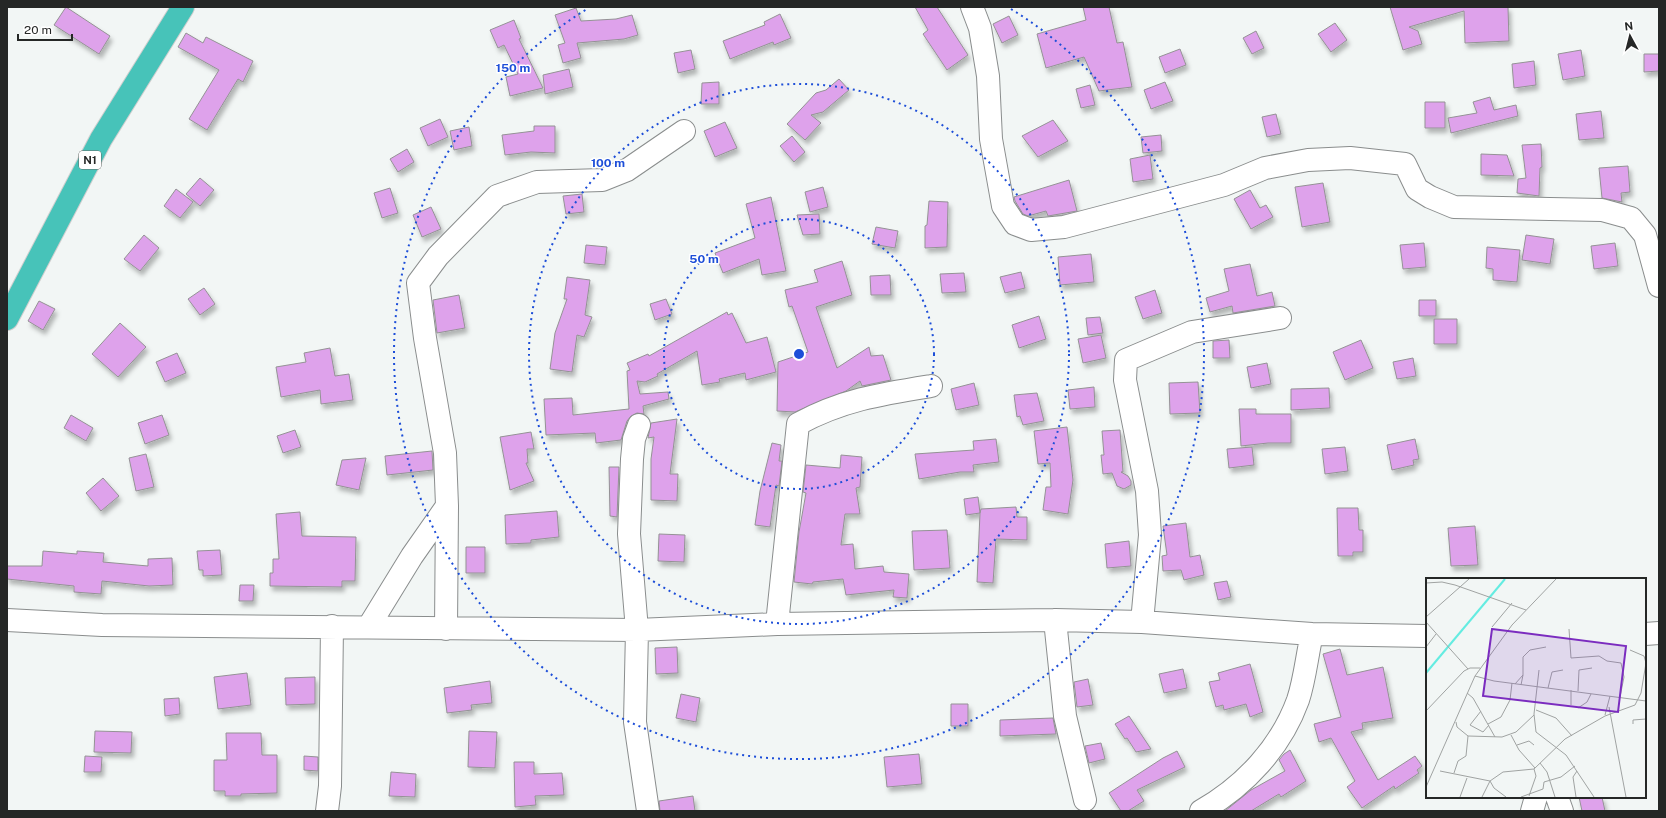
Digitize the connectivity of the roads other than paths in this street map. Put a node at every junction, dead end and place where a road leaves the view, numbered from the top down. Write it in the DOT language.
graph roads {
  1 [pos="183,7"];
  2 [pos="972,7"];
  3 [pos="684,131"];
  4 [pos="1659,286"];
  5 [pos="1280,318"];
  6 [pos="7,319"];
  7 [pos="931,386"];
  8 [pos="639,425"];
  9 [pos="447,506"];
  10 [pos="7,620"];
  11 [pos="1055,620"];
  12 [pos="1142,622"];
  13 [pos="777,624"];
  14 [pos="332,626"];
  15 [pos="369,626"];
  16 [pos="446,629"];
  17 [pos="637,630"];
  18 [pos="1659,633"];
  19 [pos="1312,634"];
  20 [pos="1646,634"];
  21 [pos="1426,636"];
  22 [pos="1536,798"];
  23 [pos="1557,798"];
  24 [pos="1085,800"];
  25 [pos="327,811"];
  26 [pos="648,811"];
  27 [pos="1202,811"];
  28 [pos="1532,811"];
  29 [pos="1562,811"];
  1 -- 6 [label="highway, N1"];
  2 -- 4 [label="street"];
  3 -- 9 [label="street"];
  5 -- 12 [label="street"];
  7 -- 13 [label="street"];
  8 -- 17 [label="street"];
  9 -- 15 [label="street"];
  9 -- 16 [label="street"];
  10 -- 14 [label="street"];
  11 -- 12 [label="street"];
  11 -- 13 [label="street"];
  11 -- 24 [label="street"];
  12 -- 19 [label="street"];
  13 -- 17 [label="street"];
  14 -- 15 [label="street"];
  14 -- 25 [label="street"];
  15 -- 16 [label="street"];
  16 -- 17 [label="street"];
  17 -- 26 [label="street"];
  18 -- 20 [label="street"];
  19 -- 21 [label="street"];
  19 -- 27 [label="street"];
  22 -- 28 [label="street"];
  23 -- 29 [label="street"];
}
